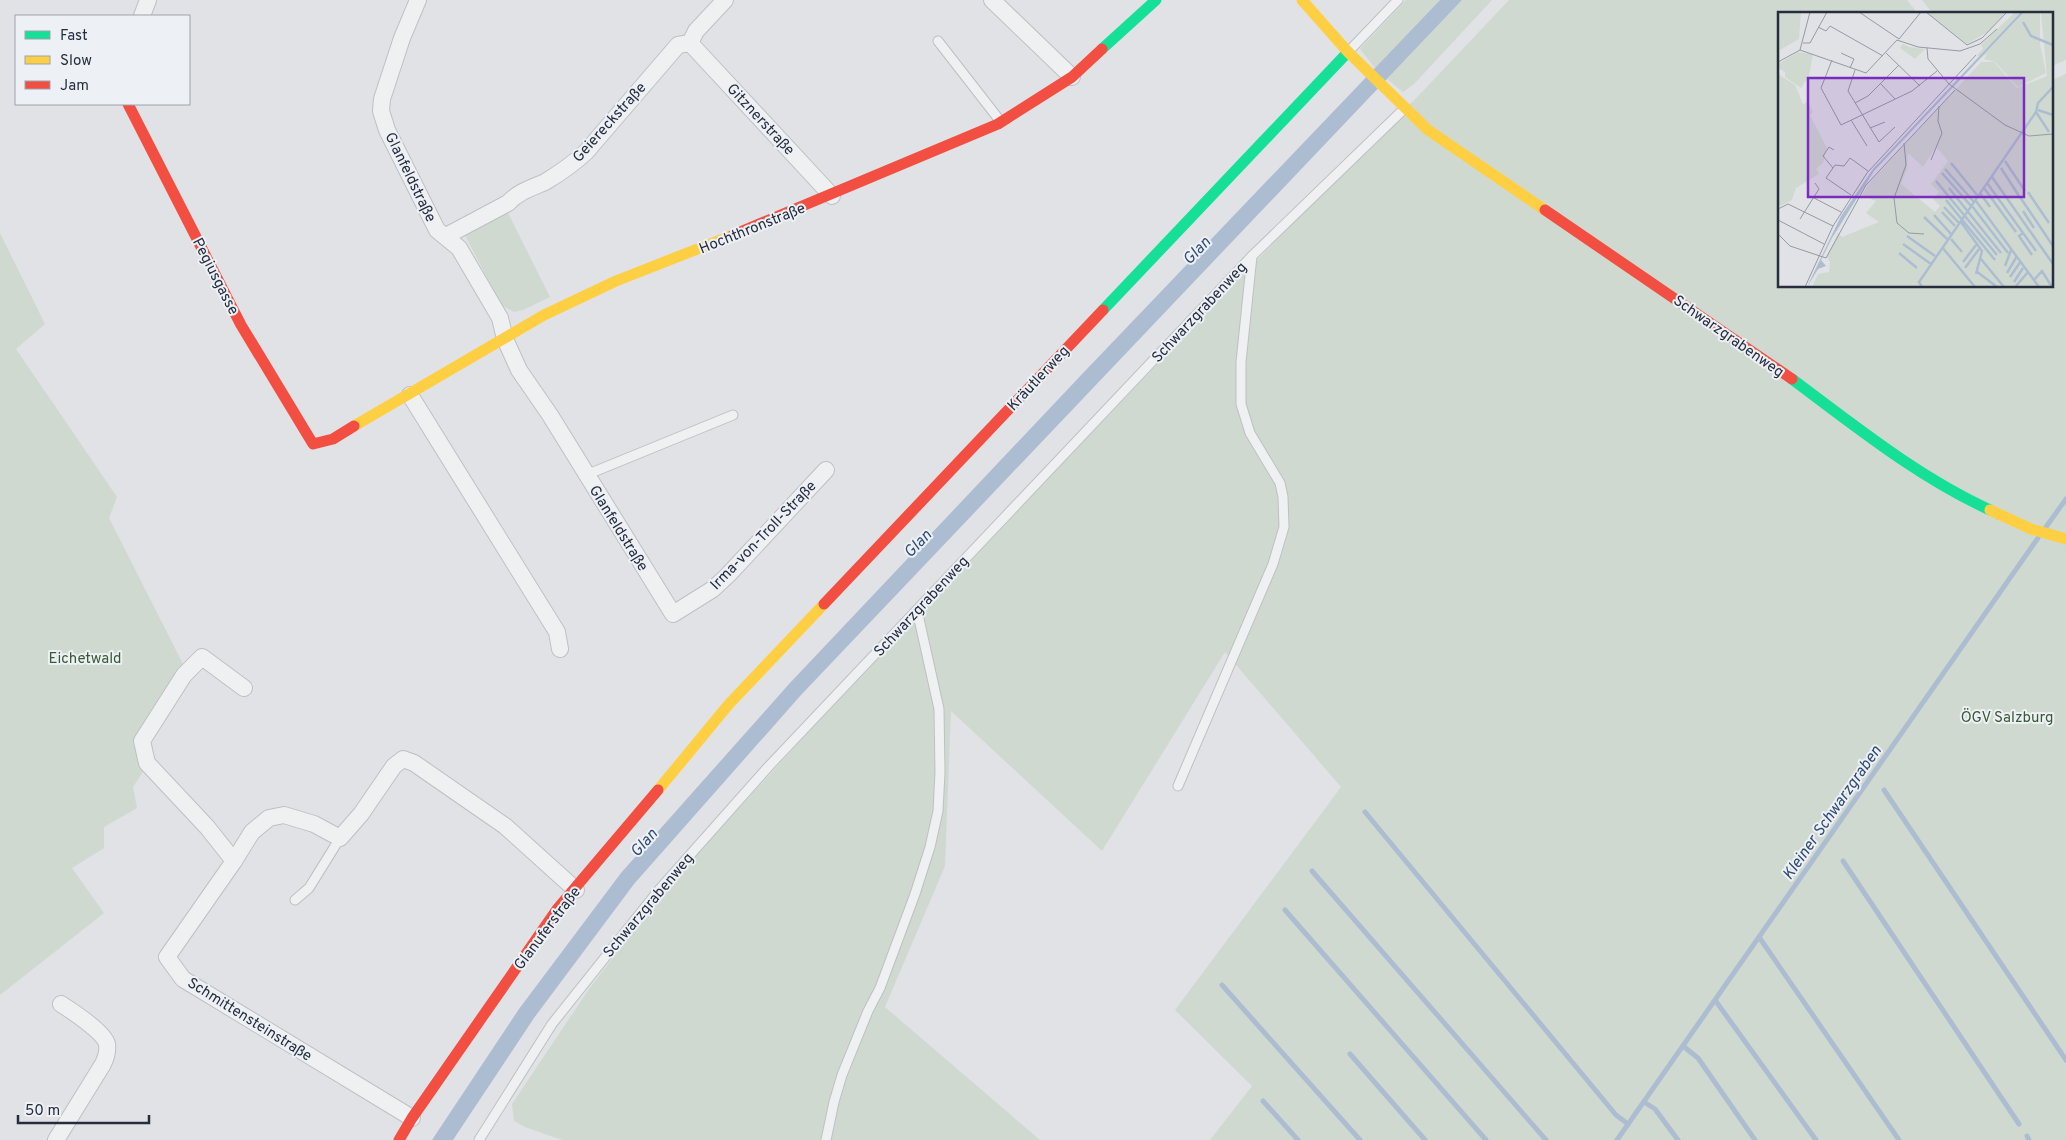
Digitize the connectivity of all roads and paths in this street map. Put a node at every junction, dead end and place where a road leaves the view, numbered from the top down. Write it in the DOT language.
graph roads {
  1 [pos="148,0"];
  2 [pos="418,0"];
  3 [pos="725,0"];
  4 [pos="992,0"];
  5 [pos="1156,0"];
  6 [pos="1302,0"];
  7 [pos="1398,0"];
  8 [pos="142,15"];
  9 [pos="938,41"];
  10 [pos="690,43"];
  11 [pos="1351,55"];
  12 [pos="1072,77"];
  13 [pos="1402,104"];
  14 [pos="128,105"];
  15 [pos="1001,122"];
  16 [pos="832,196"];
  17 [pos="446,236"];
  18 [pos="1252,256"];
  19 [pos="505,339"];
  20 [pos="410,395"];
  21 [pos="733,415"];
  22 [pos="826,470"];
  23 [pos="586,476"];
  24 [pos="2066,539"];
  25 [pos="917,610"];
  26 [pos="673,614"];
  27 [pos="560,649"];
  28 [pos="244,688"];
  29 [pos="729,704"];
  30 [pos="1178,786"];
  31 [pos="340,838"];
  32 [pos="234,862"];
  33 [pos="576,890"];
  34 [pos="295,900"];
  35 [pos="61,1004"];
  36 [pos="412,1118"];
  37 [pos="56,1140"];
  38 [pos="399,1140"];
  39 [pos="479,1140"];
  40 [pos="826,1140"];
  1 -- 8 [label="street"];
  2 -- 17 [label="street, Glanfeldstraße"];
  3 -- 10 [label="street, Geiereckstraße"];
  4 -- 12 [label="street"];
  5 -- 12 [label="street, Hochthronstraße"];
  6 -- 11 [label="street"];
  7 -- 11 [label="lane, Kräutlerweg"];
  9 -- 15 [label="lane"];
  10 -- 16 [label="street, Gitznerstraße"];
  10 -- 17 [label="street, Geiereckstraße"];
  11 -- 13 [label="street"];
  11 -- 29 [label="street, Kräutlerweg"];
  12 -- 15 [label="street, Hochthronstraße"];
  13 -- 18 [label="lane, Schwarzgrabenweg"];
  13 -- 24 [label="street, Schwarzgrabenweg"];
  14 -- 20 [label="street, Pegiusgasse"];
  15 -- 16 [label="street, Hochthronstraße"];
  16 -- 19 [label="street, Hochthronstraße"];
  17 -- 19 [label="street, Glanfeldstraße"];
  18 -- 25 [label="lane, Schwarzgrabenweg"];
  18 -- 30 [label="lane"];
  19 -- 20 [label="street"];
  19 -- 23 [label="street, Glanfeldstraße"];
  20 -- 27 [label="street"];
  21 -- 23 [label="lane"];
  22 -- 26 [label="street, Irma-von-Troll-Straße"];
  23 -- 26 [label="street, Glanfeldstraße"];
  25 -- 39 [label="lane, Schwarzgrabenweg"];
  25 -- 40 [label="lane"];
  28 -- 32 [label="street"];
  29 -- 33 [label="street, Glanuferstraße"];
  31 -- 32 [label="street, Schmittensteinstraße"];
  31 -- 33 [label="street"];
  31 -- 34 [label="lane"];
  32 -- 36 [label="street, Schmittensteinstraße"];
  33 -- 36 [label="street, Glanuferstraße"];
  35 -- 37 [label="street"];
  36 -- 38 [label="street, Glanuferstraße"];
}
